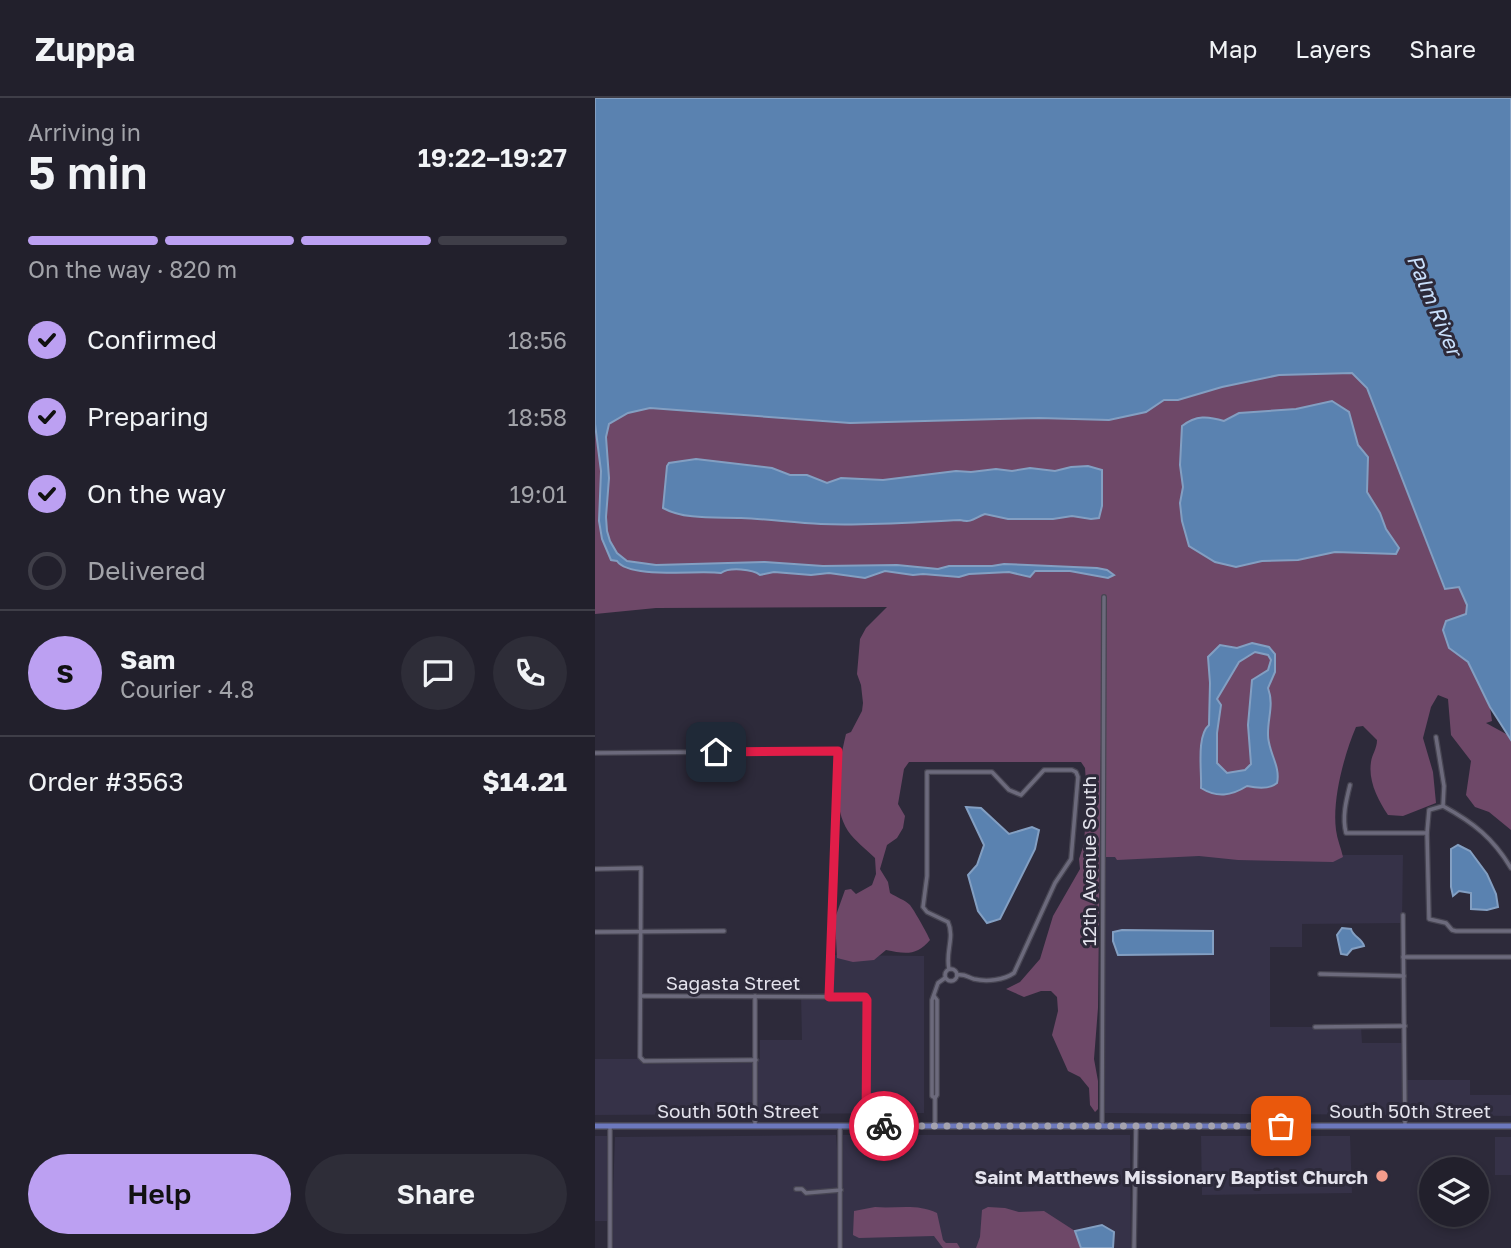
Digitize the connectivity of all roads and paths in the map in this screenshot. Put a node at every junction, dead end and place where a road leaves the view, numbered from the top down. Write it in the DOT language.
graph roads {
  1 [pos="1104,597"];
  2 [pos="1436,737"];
  3 [pos="595,752"];
  4 [pos="1350,785"];
  5 [pos="1443,806"];
  6 [pos="1427,833"];
  7 [pos="1511,868"];
  8 [pos="595,869"];
  9 [pos="1403,915"];
  10 [pos="725,931"];
  11 [pos="1511,931"];
  12 [pos="595,932"];
  13 [pos="641,932"];
  14 [pos="1403,957"];
  15 [pos="1511,957"];
  16 [pos="949,969"];
  17 [pos="1320,974"];
  18 [pos="957,975"];
  19 [pos="1404,976"];
  20 [pos="945,978"];
  21 [pos="641,996"];
  22 [pos="755,996"];
  23 [pos="829,997"];
  24 [pos="1405,1026"];
  25 [pos="1315,1027"];
  26 [pos="756,1060"];
  27 [pos="595,1126"];
  28 [pos="610,1126"];
  29 [pos="755,1126"];
  30 [pos="840,1126"];
  31 [pos="866,1126"];
  32 [pos="935,1126"];
  33 [pos="1102,1126"];
  34 [pos="1136,1126"];
  35 [pos="1405,1126"];
  36 [pos="1511,1126"];
  37 [pos="796,1189"];
  38 [pos="841,1190"];
  39 [pos="610,1248"];
  40 [pos="840,1248"];
  41 [pos="1134,1248"];
  1 -- 33 [label="street, 12th Avenue South"];
  2 -- 5 [label="street"];
  3 -- 23 [label="street"];
  4 -- 6 [label="street"];
  5 -- 6 [label="street"];
  5 -- 7 [label="street"];
  6 -- 11 [label="street"];
  8 -- 13 [label="street"];
  9 -- 14 [label="street"];
  10 -- 13 [label="street"];
  12 -- 13 [label="street"];
  13 -- 21 [label="street"];
  14 -- 15 [label="street"];
  14 -- 19 [label="street"];
  16 -- 18 [label="street"];
  16 -- 18 [label="street"];
  16 -- 20 [label="street"];
  17 -- 19 [label="street"];
  18 -- 20 [label="street"];
  19 -- 24 [label="street"];
  20 -- 32 [label="street"];
  21 -- 22 [label="street, Sagasta Street"];
  21 -- 26 [label="street"];
  22 -- 23 [label="street, Sagasta Street"];
  22 -- 26 [label="street"];
  23 -- 31 [label="street, Sagasta Street"];
  24 -- 25 [label="street"];
  24 -- 35 [label="street"];
  26 -- 29 [label="street"];
  27 -- 28 [label="main road, South 50th Street"];
  28 -- 29 [label="main road, South 50th Street"];
  28 -- 39 [label="street"];
  29 -- 30 [label="main road, South 50th Street"];
  30 -- 31 [label="main road, South 50th Street"];
  30 -- 38 [label="street"];
  31 -- 32 [label="main road, South 50th Street"];
  32 -- 33 [label="main road, South 50th Street"];
  33 -- 34 [label="main road, South 50th Street"];
  34 -- 35 [label="main road, South 50th Street"];
  34 -- 41 [label="street"];
  35 -- 36 [label="main road, South 50th Street"];
  37 -- 38 [label="street"];
  38 -- 40 [label="street"];
}
